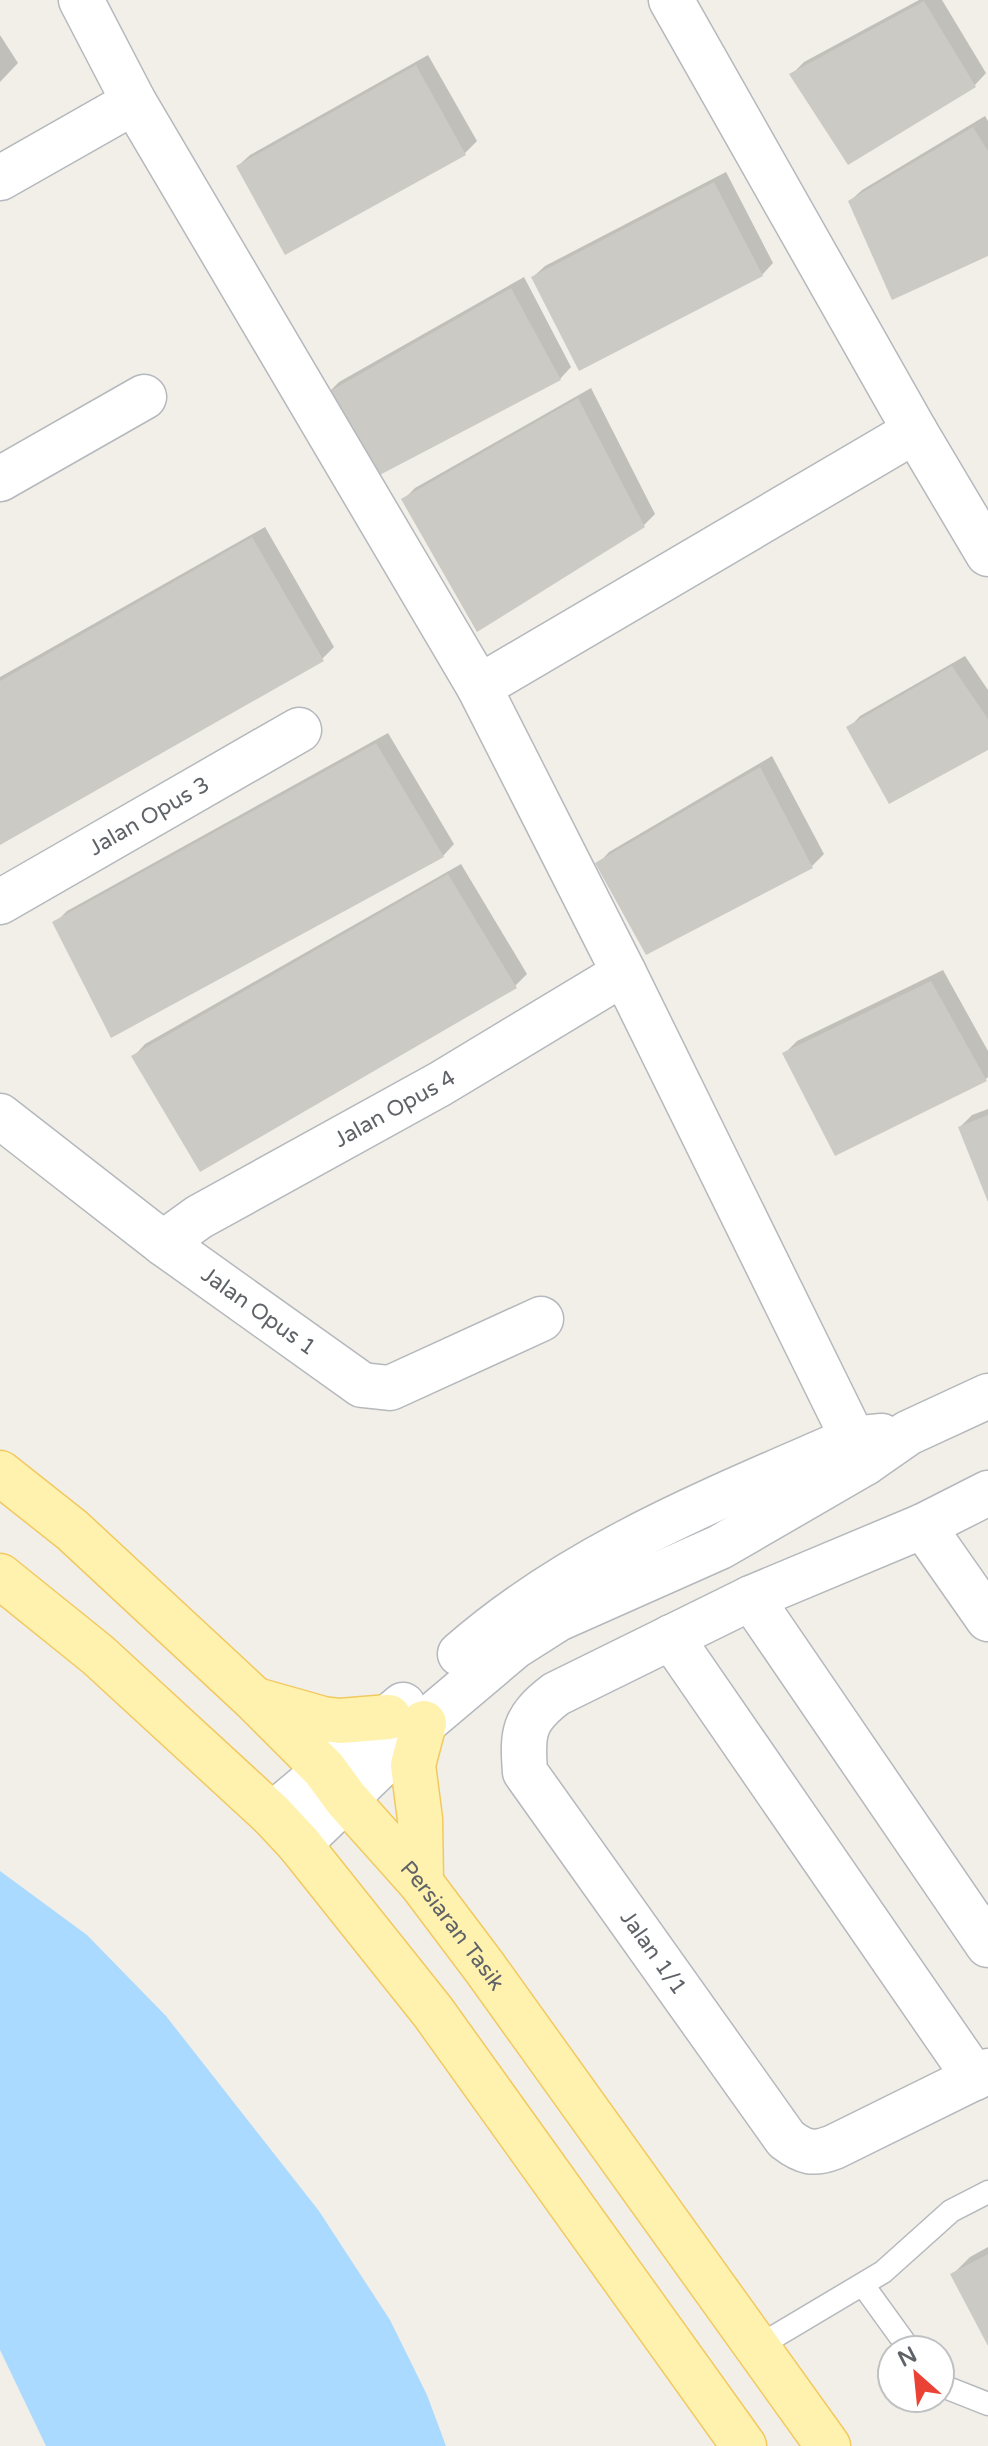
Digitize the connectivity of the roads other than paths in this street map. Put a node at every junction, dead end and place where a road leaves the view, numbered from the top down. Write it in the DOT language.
graph roads {
  1 [pos="81,0"];
  2 [pos="671,0"];
  3 [pos="134,102"];
  4 [pos="0,178"];
  5 [pos="144,397"];
  6 [pos="915,431"];
  7 [pos="0,479"];
  8 [pos="988,554"];
  9 [pos="479,687"];
  10 [pos="299,730"];
  11 [pos="0,902"];
  12 [pos="624,973"];
  13 [pos="0,1116"];
  14 [pos="163,1243"];
  15 [pos="541,1319"];
  16 [pos="988,1396"];
  17 [pos="858,1451"];
  18 [pos="0,1473"];
  19 [pos="988,1493"];
  20 [pos="923,1526"];
  21 [pos="0,1576"];
  22 [pos="751,1598"];
  23 [pos="988,1619"];
  24 [pos="671,1637"];
  25 [pos="254,1699"];
  26 [pos="407,1720"];
  27 [pos="335,1784"];
  28 [pos="285,1829"];
  29 [pos="421,1883"];
  30 [pos="988,1945"];
  31 [pos="982,2074"];
  32 [pos="988,2192"];
  33 [pos="863,2285"];
  34 [pos="898,2334"];
  35 [pos="757,2347"];
  36 [pos="956,2391"];
  37 [pos="988,2404"];
  38 [pos="744,2446"];
  39 [pos="828,2446"];
  1 -- 3 [label="street"];
  2 -- 6 [label="street"];
  3 -- 4 [label="street"];
  3 -- 9 [label="street"];
  5 -- 7 [label="street"];
  6 -- 8 [label="street"];
  6 -- 9 [label="street"];
  9 -- 12 [label="street"];
  10 -- 11 [label="street, Jalan Opus 3"];
  12 -- 14 [label="street, Jalan Opus 4"];
  12 -- 17 [label="street"];
  13 -- 14 [label="street, Jalan Opus 1"];
  14 -- 15 [label="street, Jalan Opus 1"];
  16 -- 17 [label="street"];
  17 -- 26 [label="street"];
  18 -- 25 [label="main road, Persiaran Tasik"];
  19 -- 20 [label="street, Jalan 1/1"];
  20 -- 22 [label="street, Jalan 1/1"];
  20 -- 23 [label="street"];
  21 -- 28 [label="main road"];
  22 -- 24 [label="street, Jalan 1/1"];
  22 -- 30 [label="street"];
  24 -- 31 [label="street"];
  24 -- 31 [label="street, Jalan 1/1"];
  25 -- 26 [label="main road"];
  25 -- 27 [label="main road, Persiaran Tasik"];
  26 -- 27 [label="street"];
  26 -- 29 [label="main road"];
  27 -- 28 [label="street"];
  27 -- 29 [label="main road, Persiaran Tasik"];
  28 -- 38 [label="main road"];
  29 -- 35 [label="main road, Persiaran Tasik"];
  32 -- 33 [label="lane"];
  33 -- 34 [label="lane"];
  33 -- 35 [label="lane"];
  35 -- 39 [label="main road, Persiaran Tasik"];
  36 -- 37 [label="lane"];
}
